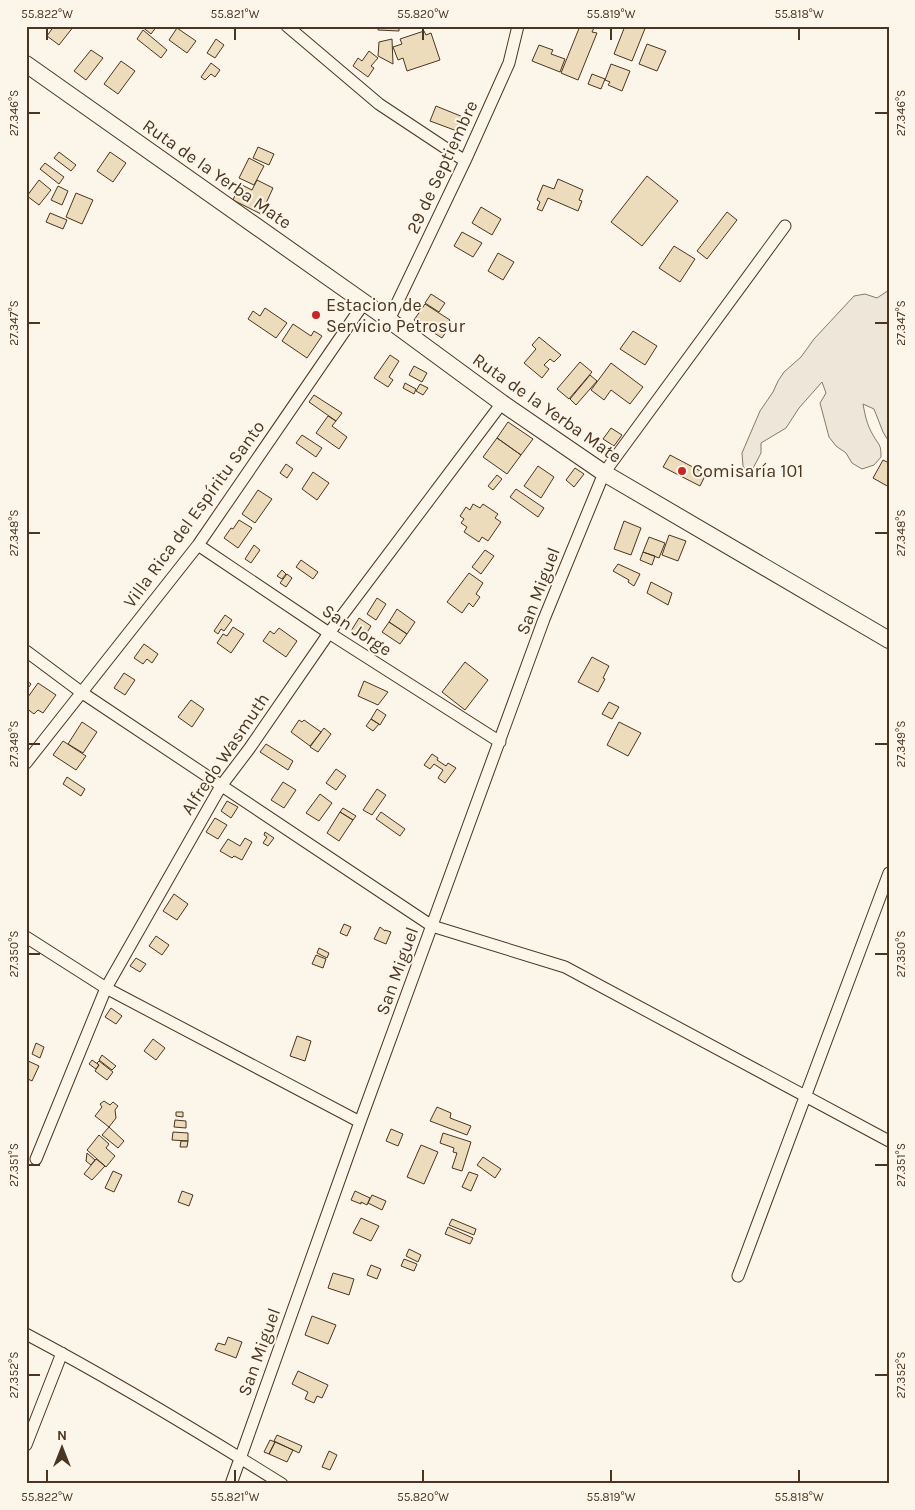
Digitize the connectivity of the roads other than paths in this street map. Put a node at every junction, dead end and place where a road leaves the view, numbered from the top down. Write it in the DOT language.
graph roads {
  1 [pos="287,26"];
  2 [pos="518,26"];
  3 [pos="26,64"];
  4 [pos="465,161"];
  5 [pos="785,226"];
  6 [pos="364,303"];
  7 [pos="388,320"];
  8 [pos="502,403"];
  9 [pos="604,473"];
  10 [pos="198,545"];
  11 [pos="329,633"];
  12 [pos="889,640"];
  13 [pos="26,652"];
  14 [pos="82,692"];
  15 [pos="500,742"];
  16 [pos="26,763"];
  17 [pos="221,786"];
  18 [pos="889,873"];
  19 [pos="432,926"];
  20 [pos="26,937"];
  21 [pos="106,988"];
  22 [pos="806,1097"];
  23 [pos="360,1122"];
  24 [pos="889,1141"];
  25 [pos="36,1159"];
  26 [pos="738,1276"];
  27 [pos="26,1334"];
  28 [pos="62,1353"];
  29 [pos="26,1445"];
  30 [pos="240,1458"];
  31 [pos="230,1484"];
  32 [pos="282,1484"];
  1 -- 4 [label="street"];
  2 -- 4 [label="street, 29 de Septiembre"];
  3 -- 6 [label="main road, Ruta de la Yerba Mate"];
  4 -- 7 [label="street, 29 de Septiembre"];
  5 -- 9 [label="street, San Miguel"];
  6 -- 7 [label="main road, Ruta de la Yerba Mate"];
  6 -- 10 [label="street, Villa Rica del Espíritu Santo"];
  7 -- 8 [label="main road, Ruta de la Yerba Mate"];
  8 -- 9 [label="main road, Ruta de la Yerba Mate"];
  8 -- 11 [label="street, Alfredo Wasmuth"];
  9 -- 12 [label="main road, Ruta de la Yerba Mate"];
  9 -- 15 [label="street, San Miguel"];
  10 -- 11 [label="street, San Jorge"];
  10 -- 14 [label="street, Villa Rica del Espíritu Santo"];
  11 -- 15 [label="street, San Jorge"];
  11 -- 17 [label="street, Alfredo Wasmuth"];
  13 -- 14 [label="street"];
  14 -- 16 [label="street, Villa Rica del Espíritu Santo"];
  14 -- 17 [label="street"];
  15 -- 19 [label="street, San Miguel"];
  17 -- 19 [label="street"];
  17 -- 21 [label="street, Alfredo Wasmuth"];
  18 -- 22 [label="street"];
  19 -- 22 [label="street"];
  19 -- 23 [label="street, San Miguel"];
  20 -- 21 [label="street"];
  21 -- 23 [label="street"];
  21 -- 25 [label="street, Alfredo Wasmuth"];
  22 -- 24 [label="street"];
  22 -- 26 [label="street"];
  23 -- 30 [label="street, San Miguel"];
  27 -- 28 [label="street"];
  28 -- 29 [label="street"];
  28 -- 30 [label="street"];
  30 -- 31 [label="street, San Miguel"];
  30 -- 32 [label="street"];
}
